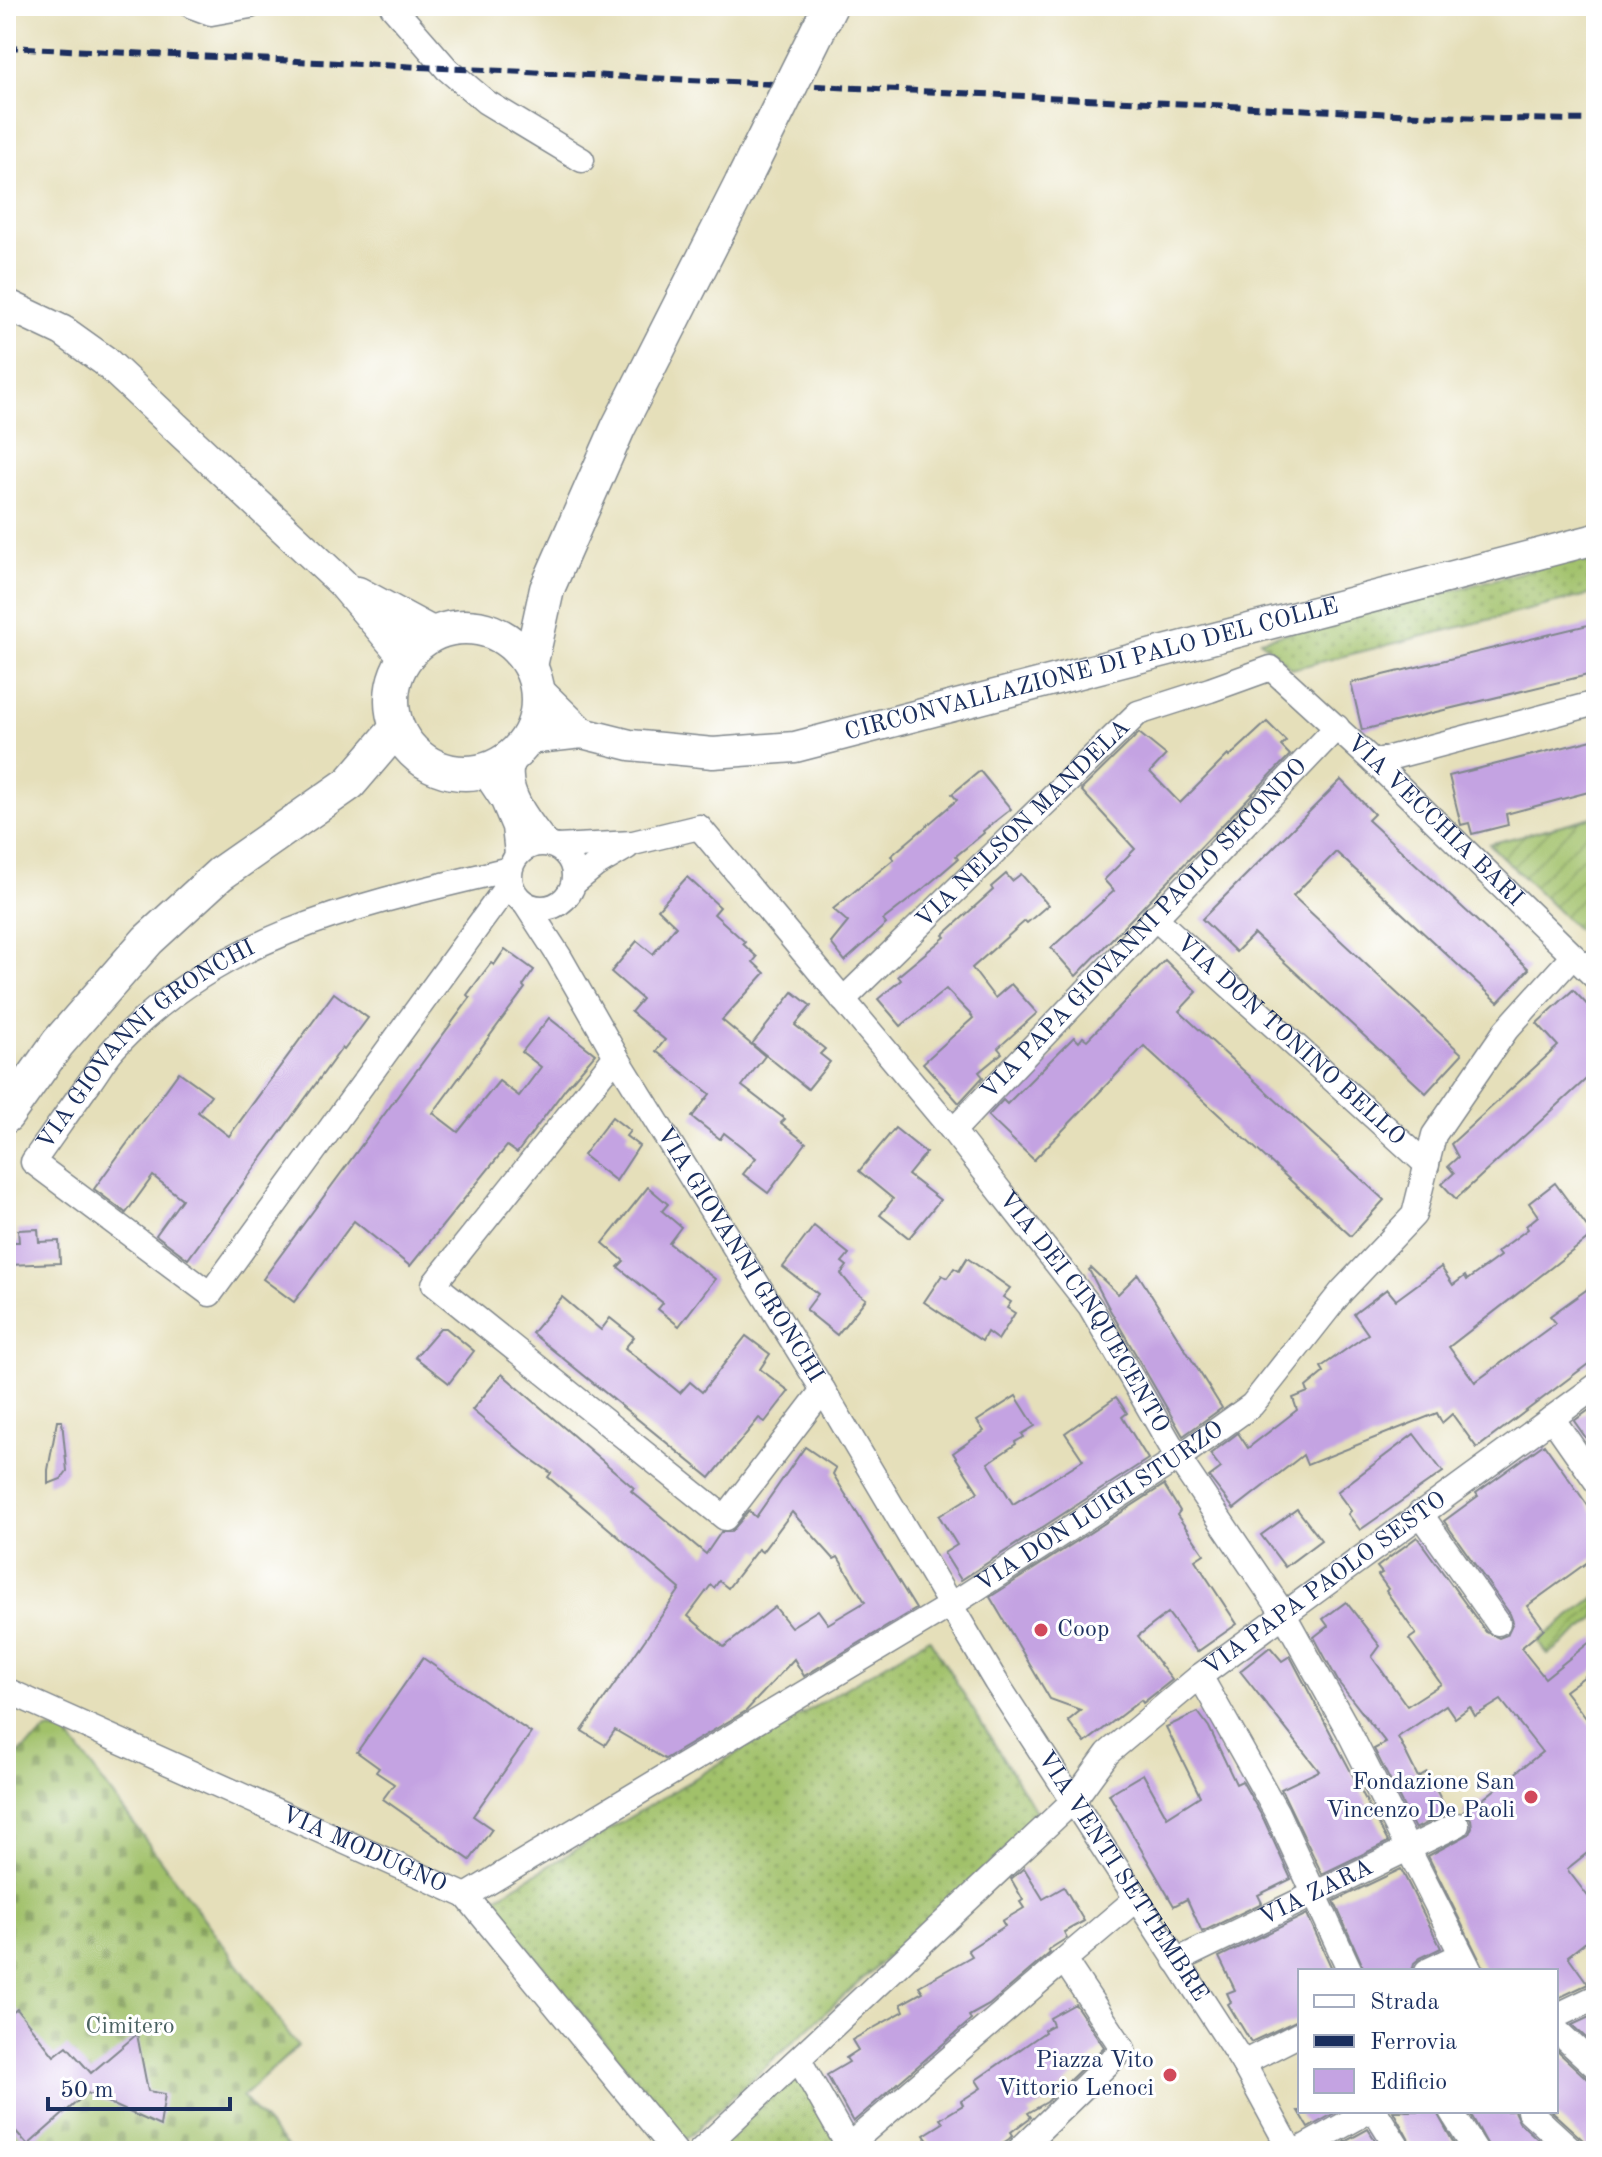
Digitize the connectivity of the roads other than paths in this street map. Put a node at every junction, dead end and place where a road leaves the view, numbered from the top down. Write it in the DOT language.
graph roads {
  1 [pos="192,6"];
  2 [pos="250,6"];
  3 [pos="392,6"];
  4 [pos="830,6"];
  5 [pos="582,160"];
  6 [pos="6,304"];
  7 [pos="1596,539"];
  8 [pos="342,583"];
  9 [pos="547,589"];
  10 [pos="494,632"];
  11 [pos="434,633"];
  12 [pos="405,658"];
  13 [pos="1271,668"];
  14 [pos="534,678"];
  15 [pos="1596,703"];
  16 [pos="1337,727"];
  17 [pos="397,728"];
  18 [pos="582,733"];
  19 [pos="523,745"];
  20 [pos="1374,762"];
  21 [pos="428,763"];
  22 [pos="483,771"];
  23 [pos="350,783"];
  24 [pos="633,843"];
  25 [pos="552,846"];
  26 [pos="512,868"];
  27 [pos="568,892"];
  28 [pos="526,905"];
  29 [pos="1154,917"];
  30 [pos="559,956"];
  31 [pos="1573,956"];
  32 [pos="1596,978"];
  33 [pos="843,1000"];
  34 [pos="616,1056"];
  35 [pos="6,1116"];
  36 [pos="953,1131"];
  37 [pos="1427,1165"];
  38 [pos="1596,1386"];
  39 [pos="823,1390"];
  40 [pos="1552,1418"];
  41 [pos="1178,1458"];
  42 [pos="1596,1481"];
  43 [pos="1420,1513"];
  44 [pos="951,1605"];
  45 [pos="1283,1613"];
  46 [pos="1498,1623"];
  47 [pos="1200,1676"];
  48 [pos="10,1697"];
  49 [pos="1073,1801"];
  50 [pos="1457,1825"];
  51 [pos="1410,1849"];
  52 [pos="1314,1895"];
  53 [pos="466,1896"];
  54 [pos="1136,1899"];
  55 [pos="1064,1960"];
  56 [pos="1176,1961"];
  57 [pos="1465,1963"];
  58 [pos="1349,1969"];
  59 [pos="1436,1969"];
  60 [pos="1596,1997"];
  61 [pos="1558,2015"];
  62 [pos="1558,2032"];
  63 [pos="1298,2035"];
  64 [pos="799,2060"];
  65 [pos="1243,2063"];
  66 [pos="1596,2067"];
  67 [pos="1368,2113"];
  68 [pos="1373,2113"];
  69 [pos="1452,2113"];
  70 [pos="1531,2113"];
  71 [pos="1561,2148"];
  72 [pos="850,2149"];
  73 [pos="675,2151"];
  74 [pos="700,2151"];
  75 [pos="1018,2151"];
  76 [pos="1294,2151"];
  77 [pos="1400,2151"];
  78 [pos="1476,2151"];
  1 -- 2 [label="street"];
  3 -- 5 [label="street"];
  4 -- 9 [label="main road, bridge"];
  6 -- 8 [label="street"];
  7 -- 18 [label="street, CIRCONVALLAZIONE DI PALO DEL COLLE"];
  8 -- 11 [label="street"];
  8 -- 12 [label="street"];
  9 -- 10 [label="main road"];
  9 -- 14 [label="main road"];
  10 -- 11 [label="main road"];
  10 -- 14 [label="main road"];
  11 -- 12 [label="main road"];
  12 -- 17 [label="main road"];
  13 -- 16 [label="street, VIA VECCHIA BARI"];
  13 -- 33 [label="street, VIA NELSON MANDELA"];
  14 -- 18 [label="street"];
  14 -- 19 [label="main road"];
  15 -- 20 [label="street"];
  16 -- 20 [label="street, VIA VECCHIA BARI"];
  16 -- 29 [label="street, VIA PAPA GIOVANNI PAOLO SECONDO"];
  17 -- 21 [label="main road"];
  17 -- 23 [label="main road"];
  18 -- 19 [label="street"];
  19 -- 22 [label="main road"];
  19 -- 25 [label="street"];
  20 -- 31 [label="street, VIA VECCHIA BARI"];
  21 -- 22 [label="main road"];
  21 -- 23 [label="main road"];
  22 -- 26 [label="street"];
  23 -- 35 [label="main road"];
  24 -- 25 [label="street, VIA GIOVANNI GRONCHI"];
  24 -- 27 [label="street"];
  24 -- 33 [label="street, VIA DEI CINQUECENTO"];
  25 -- 26 [label="street, VIA GIOVANNI GRONCHI"];
  25 -- 27 [label="street"];
  26 -- 26 [label="street, VIA GIOVANNI GRONCHI"];
  26 -- 28 [label="street, VIA GIOVANNI GRONCHI"];
  27 -- 28 [label="street"];
  27 -- 30 [label="street"];
  28 -- 30 [label="street, VIA GIOVANNI GRONCHI"];
  29 -- 36 [label="street, VIA PAPA GIOVANNI PAOLO SECONDO"];
  29 -- 37 [label="street, VIA DON TONINO BELLO"];
  30 -- 34 [label="street, VIA GIOVANNI GRONCHI"];
  31 -- 32 [label="street, VIA VECCHIA BARI"];
  31 -- 37 [label="street, VIA DON LUIGI STURZO"];
  33 -- 36 [label="street, VIA DEI CINQUECENTO"];
  34 -- 39 [label="street, VIA GIOVANNI GRONCHI"];
  34 -- 39 [label="street"];
  36 -- 41 [label="street, VIA DEI CINQUECENTO"];
  37 -- 41 [label="street, VIA DON LUIGI STURZO"];
  38 -- 40 [label="street, VIA PAPA PAOLO SESTO"];
  39 -- 44 [label="street, VIA GIOVANNI GRONCHI"];
  40 -- 42 [label="street"];
  40 -- 43 [label="street, VIA PAPA PAOLO SESTO"];
  41 -- 44 [label="street, VIA DON LUIGI STURZO"];
  41 -- 45 [label="street, VIA DEI CINQUECENTO"];
  43 -- 45 [label="street, VIA PAPA PAOLO SESTO"];
  43 -- 46 [label="street"];
  44 -- 49 [label="street, VIA VENTI SETTEMBRE"];
  44 -- 53 [label="street, VIA DON LUIGI STURZO"];
  45 -- 47 [label="street, VIA PAPA PAOLO SESTO"];
  45 -- 51 [label="street, VIA DEI CINQUECENTO"];
  47 -- 49 [label="street, VIA PAPA PAOLO SESTO"];
  47 -- 52 [label="street"];
  48 -- 53 [label="street, VIA MODUGNO"];
  49 -- 54 [label="street, VIA VENTI SETTEMBRE"];
  49 -- 64 [label="street"];
  50 -- 51 [label="street, VIA ZARA"];
  51 -- 52 [label="street, VIA ZARA"];
  51 -- 57 [label="street, VIA DEI CINQUECENTO"];
  52 -- 56 [label="street, VIA ZARA"];
  52 -- 58 [label="street"];
  53 -- 73 [label="street, VIA MODUGNO"];
  54 -- 55 [label="street"];
  54 -- 56 [label="street, VIA VENTI SETTEMBRE"];
  55 -- 72 [label="street"];
  55 -- 75 [label="street"];
  56 -- 65 [label="street, VIA VENTI SETTEMBRE"];
  57 -- 59 [label="street"];
  60 -- 61 [label="street"];
  62 -- 66 [label="street"];
  63 -- 65 [label="street"];
  64 -- 72 [label="street"];
  64 -- 74 [label="street"];
  65 -- 76 [label="street, VIA VENTI SETTEMBRE"];
  67 -- 76 [label="street"];
  68 -- 77 [label="street"];
  69 -- 78 [label="street"];
  70 -- 71 [label="street"];
}
